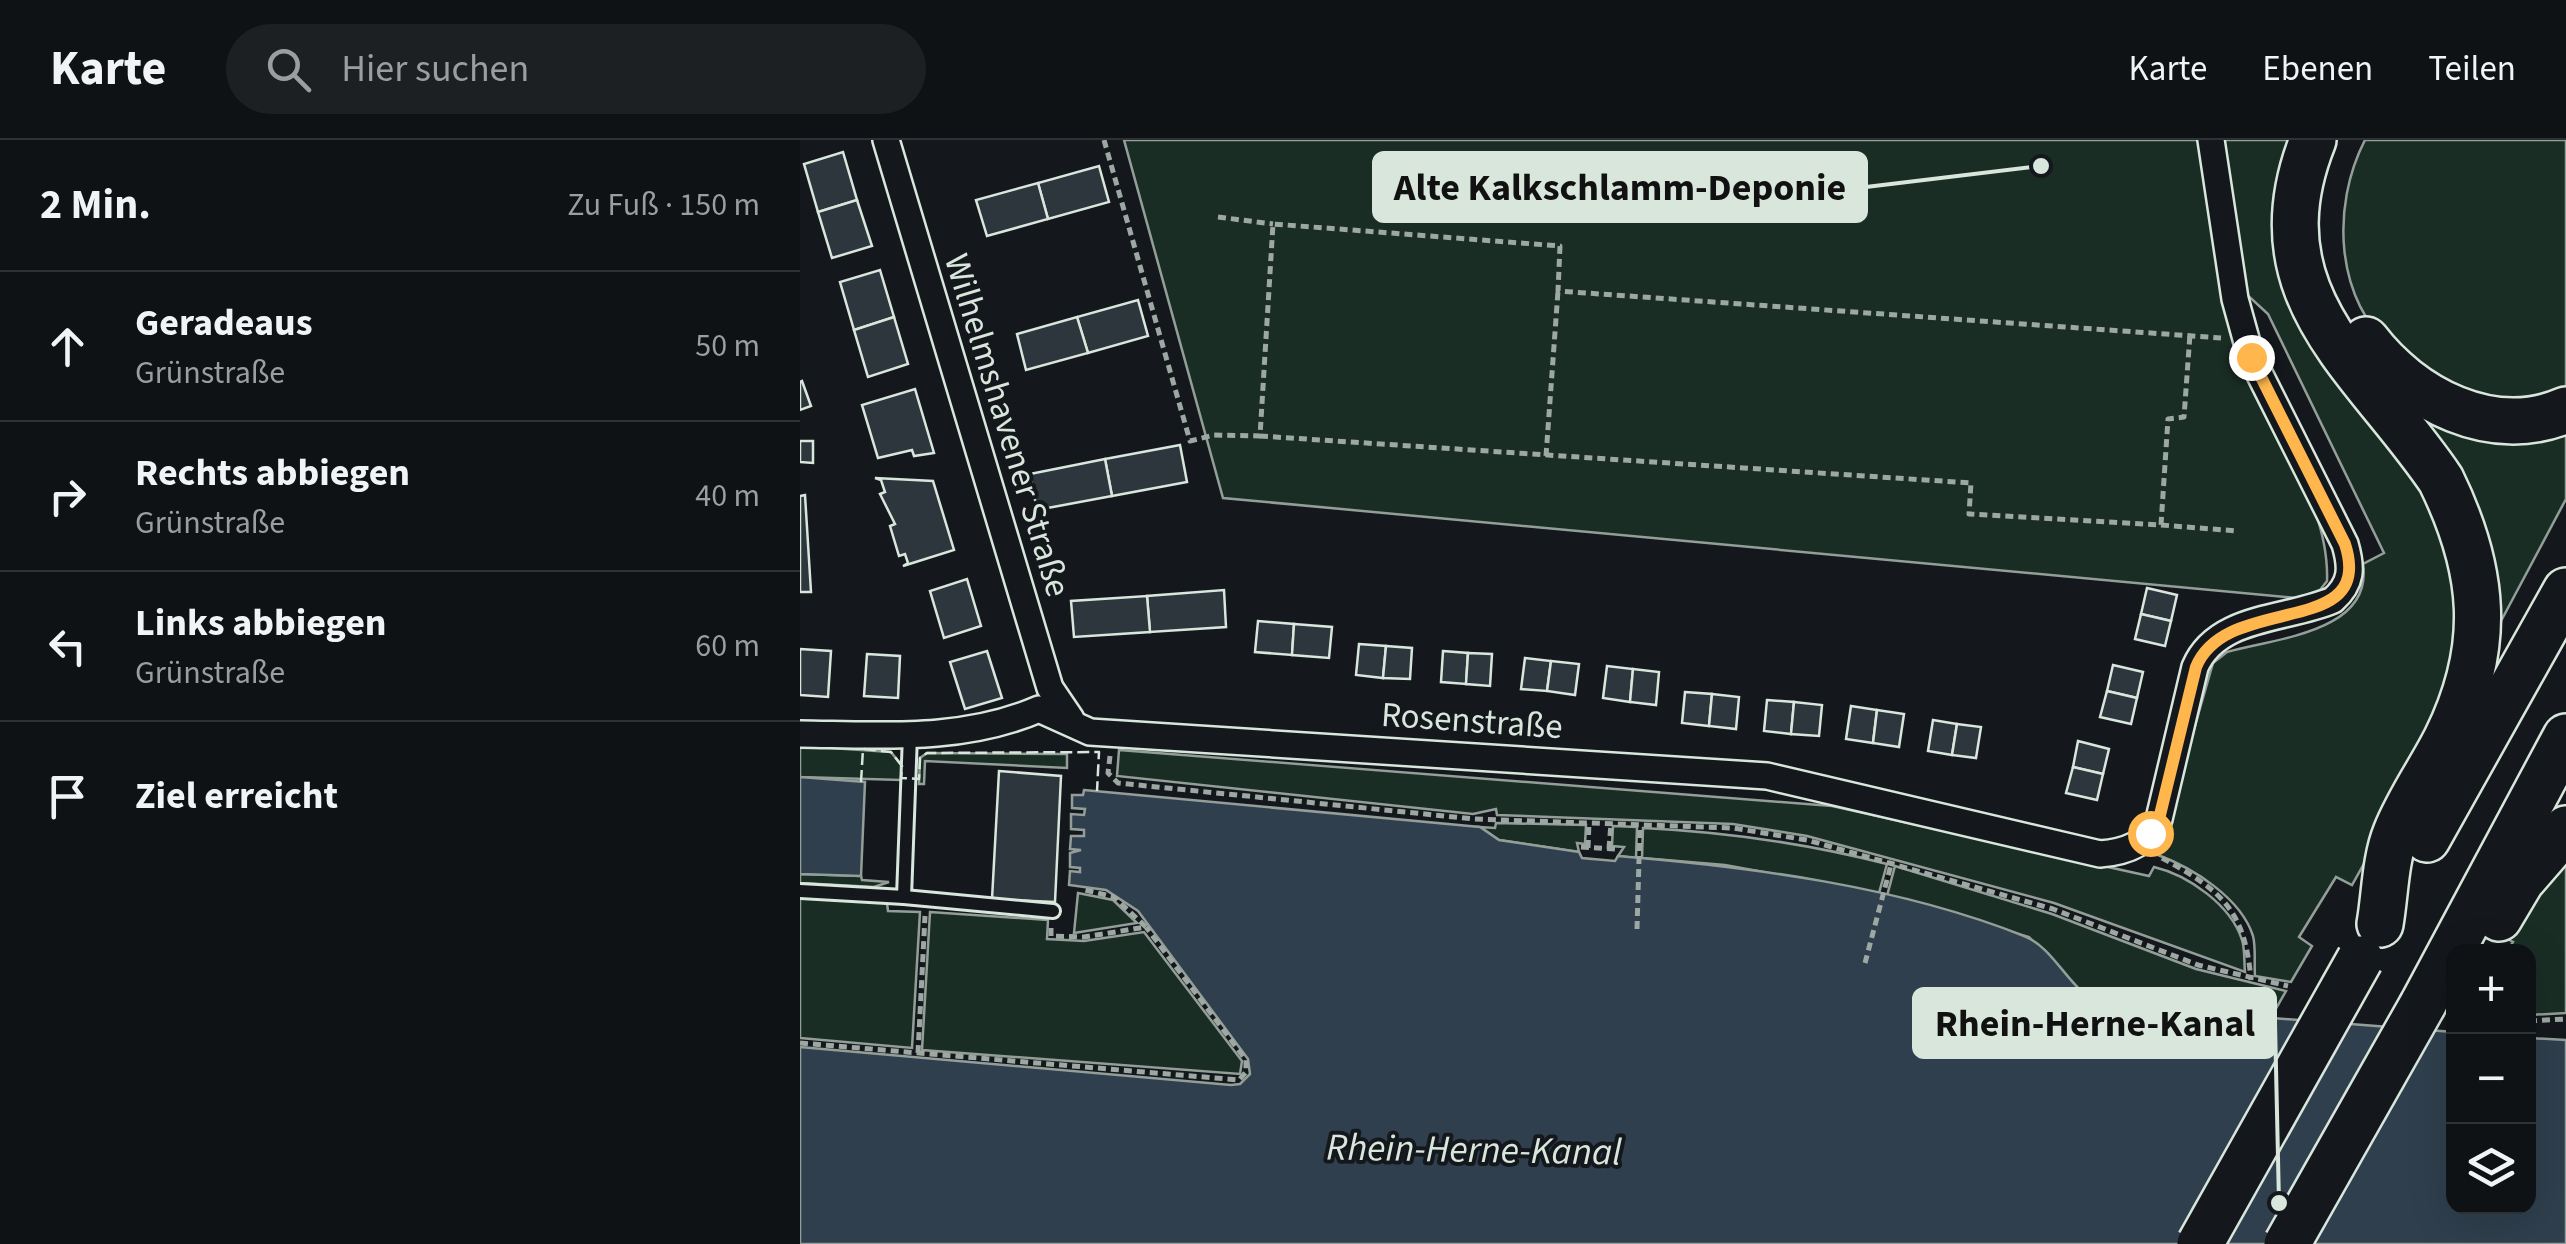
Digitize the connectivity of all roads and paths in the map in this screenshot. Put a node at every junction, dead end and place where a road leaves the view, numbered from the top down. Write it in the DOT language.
graph roads {
  1 [pos="886,140"];
  2 [pos="1104,140"];
  3 [pos="2211,140"];
  4 [pos="2314,140"];
  5 [pos="2348,140"];
  6 [pos="1218,217"];
  7 [pos="1273,224"];
  8 [pos="1558,291"];
  9 [pos="2190,334"];
  10 [pos="2244,338"];
  11 [pos="2566,410"];
  12 [pos="1260,436"];
  13 [pos="1546,456"];
  14 [pos="2161,525"];
  15 [pos="2237,531"];
  16 [pos="2566,591"];
  17 [pos="1076,723"];
  18 [pos="1113,733"];
  19 [pos="800,734"];
  20 [pos="910,735"];
  21 [pos="2566,737"];
  22 [pos="1589,823"];
  23 [pos="1610,823"];
  24 [pos="1640,824"];
  25 [pos="2566,829"];
  26 [pos="2137,844"];
  27 [pos="1892,862"];
  28 [pos="1080,888"];
  29 [pos="800,891"];
  30 [pos="904,897"];
  31 [pos="926,898"];
  32 [pos="1052,910"];
  33 [pos="1146,927"];
  34 [pos="1637,929"];
  35 [pos="1058,936"];
  36 [pos="2370,942"];
  37 [pos="2479,944"];
  38 [pos="1865,962"];
  39 [pos="2251,980"];
  40 [pos="2288,986"];
  41 [pos="2438,988"];
  42 [pos="2566,1019"];
  43 [pos="2536,1021"];
  44 [pos="800,1043"];
  45 [pos="918,1053"];
  46 [pos="2200,1244"];
  47 [pos="2287,1244"];
  1 -- 17 [label="street, Wilhelmshavener Straße"];
  2 -- 12 [label="path"];
  3 -- 10 [label="street"];
  4 -- 36 [label="highway"];
  5 -- 11 [label="highway"];
  6 -- 7 [label="path"];
  7 -- 8 [label="path"];
  7 -- 12 [label="path"];
  8 -- 9 [label="path"];
  8 -- 13 [label="path"];
  9 -- 10 [label="path"];
  9 -- 14 [label="path"];
  10 -- 26 [label="street"];
  12 -- 13 [label="path"];
  13 -- 14 [label="path"];
  14 -- 15 [label="path"];
  16 -- 36 [label="highway"];
  17 -- 18 [label="street, Rosenstraße"];
  17 -- 20 [label="street, Rosenstraße"];
  18 -- 22 [label="path"];
  18 -- 26 [label="street, Rosenstraße"];
  19 -- 20 [label="street, Rosenstraße"];
  20 -- 30 [label="lane"];
  21 -- 41 [label="highway"];
  22 -- 23 [label="path"];
  22 -- 23 [label="path"];
  23 -- 24 [label="path"];
  24 -- 27 [label="path"];
  24 -- 34 [label="path"];
  25 -- 37 [label="highway"];
  26 -- 39 [label="path"];
  27 -- 38 [label="path"];
  27 -- 39 [label="path"];
  28 -- 33 [label="path"];
  29 -- 30 [label="lane"];
  30 -- 31 [label="lane"];
  31 -- 32 [label="lane"];
  31 -- 45 [label="path"];
  33 -- 35 [label="path"];
  33 -- 45 [label="path"];
  36 -- 46 [label="highway, bridge"];
  39 -- 40 [label="path"];
  41 -- 47 [label="highway, bridge"];
  42 -- 43 [label="path"];
  44 -- 45 [label="path"];
}
